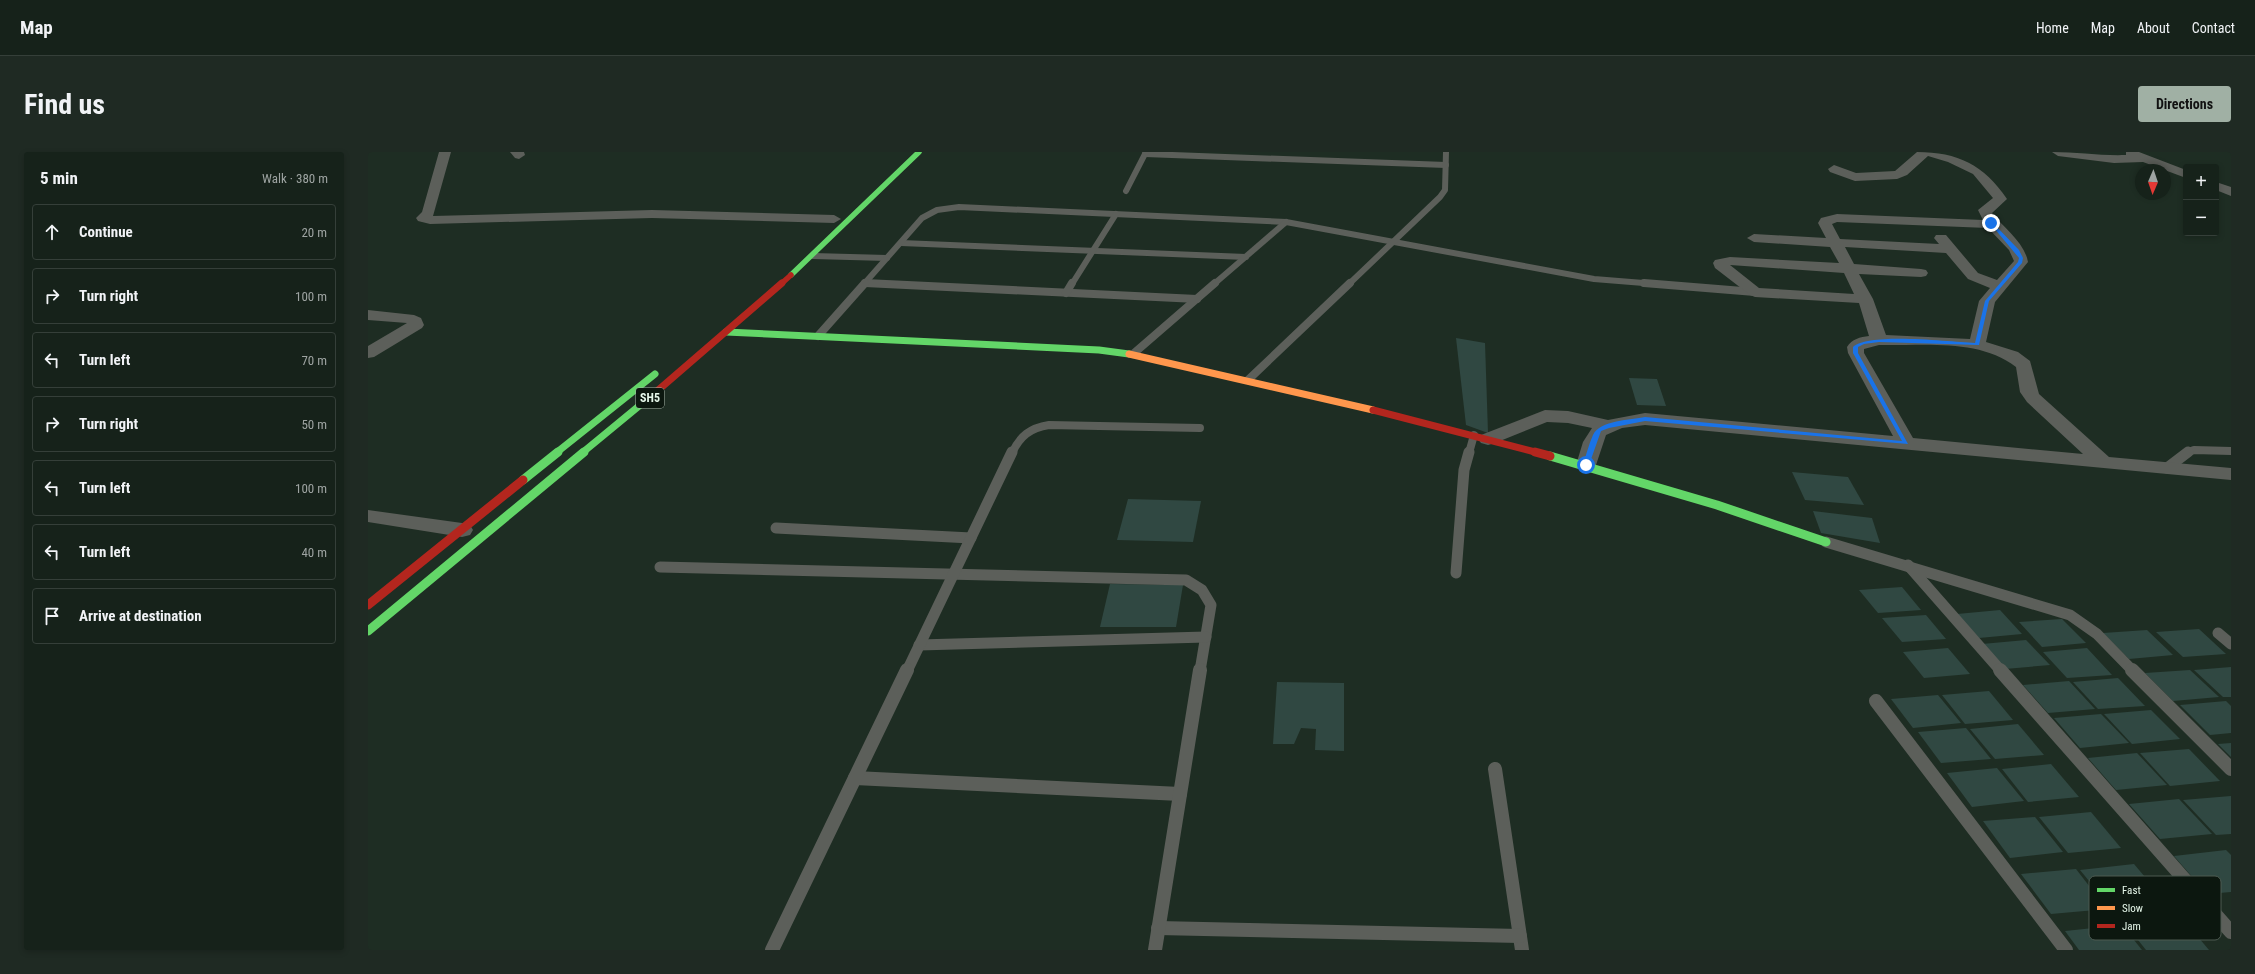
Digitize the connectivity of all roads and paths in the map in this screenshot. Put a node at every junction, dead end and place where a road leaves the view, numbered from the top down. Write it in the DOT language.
graph roads {
  1 [pos="445,152"];
  2 [pos="919,152"];
  3 [pos="1446,152"];
  4 [pos="1923,152"];
  5 [pos="1927,152"];
  6 [pos="2058,152"];
  7 [pos="2128,152"];
  8 [pos="1145,153"];
  9 [pos="2144,158"];
  10 [pos="1446,165"];
  11 [pos="1834,170"];
  12 [pos="2183,173"];
  13 [pos="2219,187"];
  14 [pos="1126,191"];
  15 [pos="2231,192"];
  16 [pos="1116,214"];
  17 [pos="836,216"];
  18 [pos="1286,222"];
  19 [pos="1927,222"];
  20 [pos="1991,223"];
  21 [pos="823,229"];
  22 [pos="1754,238"];
  23 [pos="1394,241"];
  24 [pos="901,243"];
  25 [pos="1836,244"];
  26 [pos="1950,249"];
  27 [pos="1093,250"];
  28 [pos="813,256"];
  29 [pos="1246,257"];
  30 [pos="888,258"];
  31 [pos="1849,269"];
  32 [pos="1921,273"];
  33 [pos="865,283"];
  34 [pos="2000,286"];
  35 [pos="1755,292"];
  36 [pos="1066,293"];
  37 [pos="1865,299"];
  38 [pos="1197,300"];
  39 [pos="368,315"];
  40 [pos="726,332"];
  41 [pos="818,336"];
  42 [pos="1879,340"];
  43 [pos="1977,344"];
  44 [pos="368,353"];
  45 [pos="1133,354"];
  46 [pos="660,369"];
  47 [pos="1248,380"];
  48 [pos="1608,426"];
  49 [pos="1200,428"];
  50 [pos="1481,437"];
  51 [pos="1906,443"];
  52 [pos="2231,451"];
  53 [pos="2102,461"];
  54 [pos="1586,465"];
  55 [pos="2168,468"];
  56 [pos="2231,474"];
  57 [pos="368,516"];
  58 [pos="776,528"];
  59 [pos="462,530"];
  60 [pos="971,538"];
  61 [pos="1826,542"];
  62 [pos="1908,565"];
  63 [pos="660,568"];
  64 [pos="954,573"];
  65 [pos="1456,573"];
  66 [pos="368,605"];
  67 [pos="368,631"];
  68 [pos="2218,633"];
  69 [pos="1206,638"];
  70 [pos="2231,644"];
  71 [pos="919,645"];
  72 [pos="1876,701"];
  73 [pos="2231,768"];
  74 [pos="1495,769"];
  75 [pos="855,778"];
  76 [pos="1180,794"];
  77 [pos="2182,876"];
  78 [pos="2221,921"];
  79 [pos="1158,928"];
  80 [pos="2231,932"];
  81 [pos="1521,943"];
  82 [pos="772,950"];
  83 [pos="1155,950"];
  84 [pos="2066,950"];
  1 -- 17 [label="street"];
  2 -- 28 [label="main road, SH5"];
  3 -- 10 [label="lane"];
  4 -- 11 [label="street"];
  5 -- 20 [label="street"];
  6 -- 9 [label="street"];
  7 -- 9 [label="street"];
  8 -- 10 [label="lane"];
  8 -- 14 [label="lane"];
  9 -- 12 [label="street"];
  10 -- 23 [label="lane"];
  13 -- 15 [label="street"];
  16 -- 18 [label="lane"];
  16 -- 24 [label="lane"];
  16 -- 27 [label="lane"];
  17 -- 21 [label="main road"];
  18 -- 23 [label="lane"];
  18 -- 29 [label="lane"];
  19 -- 20 [label="street"];
  19 -- 25 [label="street"];
  19 -- 26 [label="street"];
  20 -- 34 [label="street"];
  22 -- 25 [label="street"];
  23 -- 35 [label="lane"];
  23 -- 47 [label="lane"];
  24 -- 27 [label="lane"];
  24 -- 30 [label="lane"];
  25 -- 26 [label="street"];
  25 -- 31 [label="street"];
  26 -- 34 [label="street"];
  27 -- 29 [label="lane"];
  27 -- 36 [label="lane"];
  28 -- 30 [label="lane"];
  28 -- 40 [label="main road, SH5"];
  29 -- 38 [label="lane"];
  30 -- 33 [label="lane"];
  31 -- 32 [label="street"];
  31 -- 35 [label="street"];
  31 -- 37 [label="street"];
  33 -- 36 [label="lane"];
  33 -- 41 [label="lane"];
  34 -- 43 [label="street"];
  35 -- 37 [label="street"];
  36 -- 38 [label="lane"];
  37 -- 42 [label="street"];
  38 -- 45 [label="lane"];
  39 -- 44 [label="street"];
  40 -- 41 [label="main road"];
  40 -- 67 [label="main road, SH5"];
  41 -- 45 [label="main road"];
  42 -- 43 [label="street"];
  42 -- 51 [label="street"];
  43 -- 53 [label="street"];
  45 -- 47 [label="main road"];
  46 -- 59 [label="main road, SH5"];
  47 -- 50 [label="main road"];
  48 -- 50 [label="street"];
  48 -- 51 [label="street"];
  48 -- 54 [label="street"];
  49 -- 60 [label="lane"];
  50 -- 54 [label="main road"];
  50 -- 65 [label="lane"];
  51 -- 53 [label="street"];
  52 -- 55 [label="lane"];
  53 -- 55 [label="street"];
  54 -- 61 [label="main road"];
  55 -- 56 [label="street"];
  57 -- 59 [label="street"];
  58 -- 60 [label="lane"];
  59 -- 66 [label="main road, SH5"];
  60 -- 64 [label="lane"];
  61 -- 62 [label="lane"];
  62 -- 73 [label="lane"];
  62 -- 77 [label="lane"];
  63 -- 64 [label="lane"];
  64 -- 69 [label="lane"];
  64 -- 71 [label="lane"];
  68 -- 70 [label="lane"];
  69 -- 71 [label="lane"];
  69 -- 76 [label="lane"];
  71 -- 75 [label="lane"];
  72 -- 84 [label="lane"];
  74 -- 81 [label="lane"];
  75 -- 76 [label="lane"];
  75 -- 82 [label="lane"];
  76 -- 79 [label="lane"];
  78 -- 80 [label="lane"];
  79 -- 81 [label="lane"];
  79 -- 83 [label="lane"];
}
